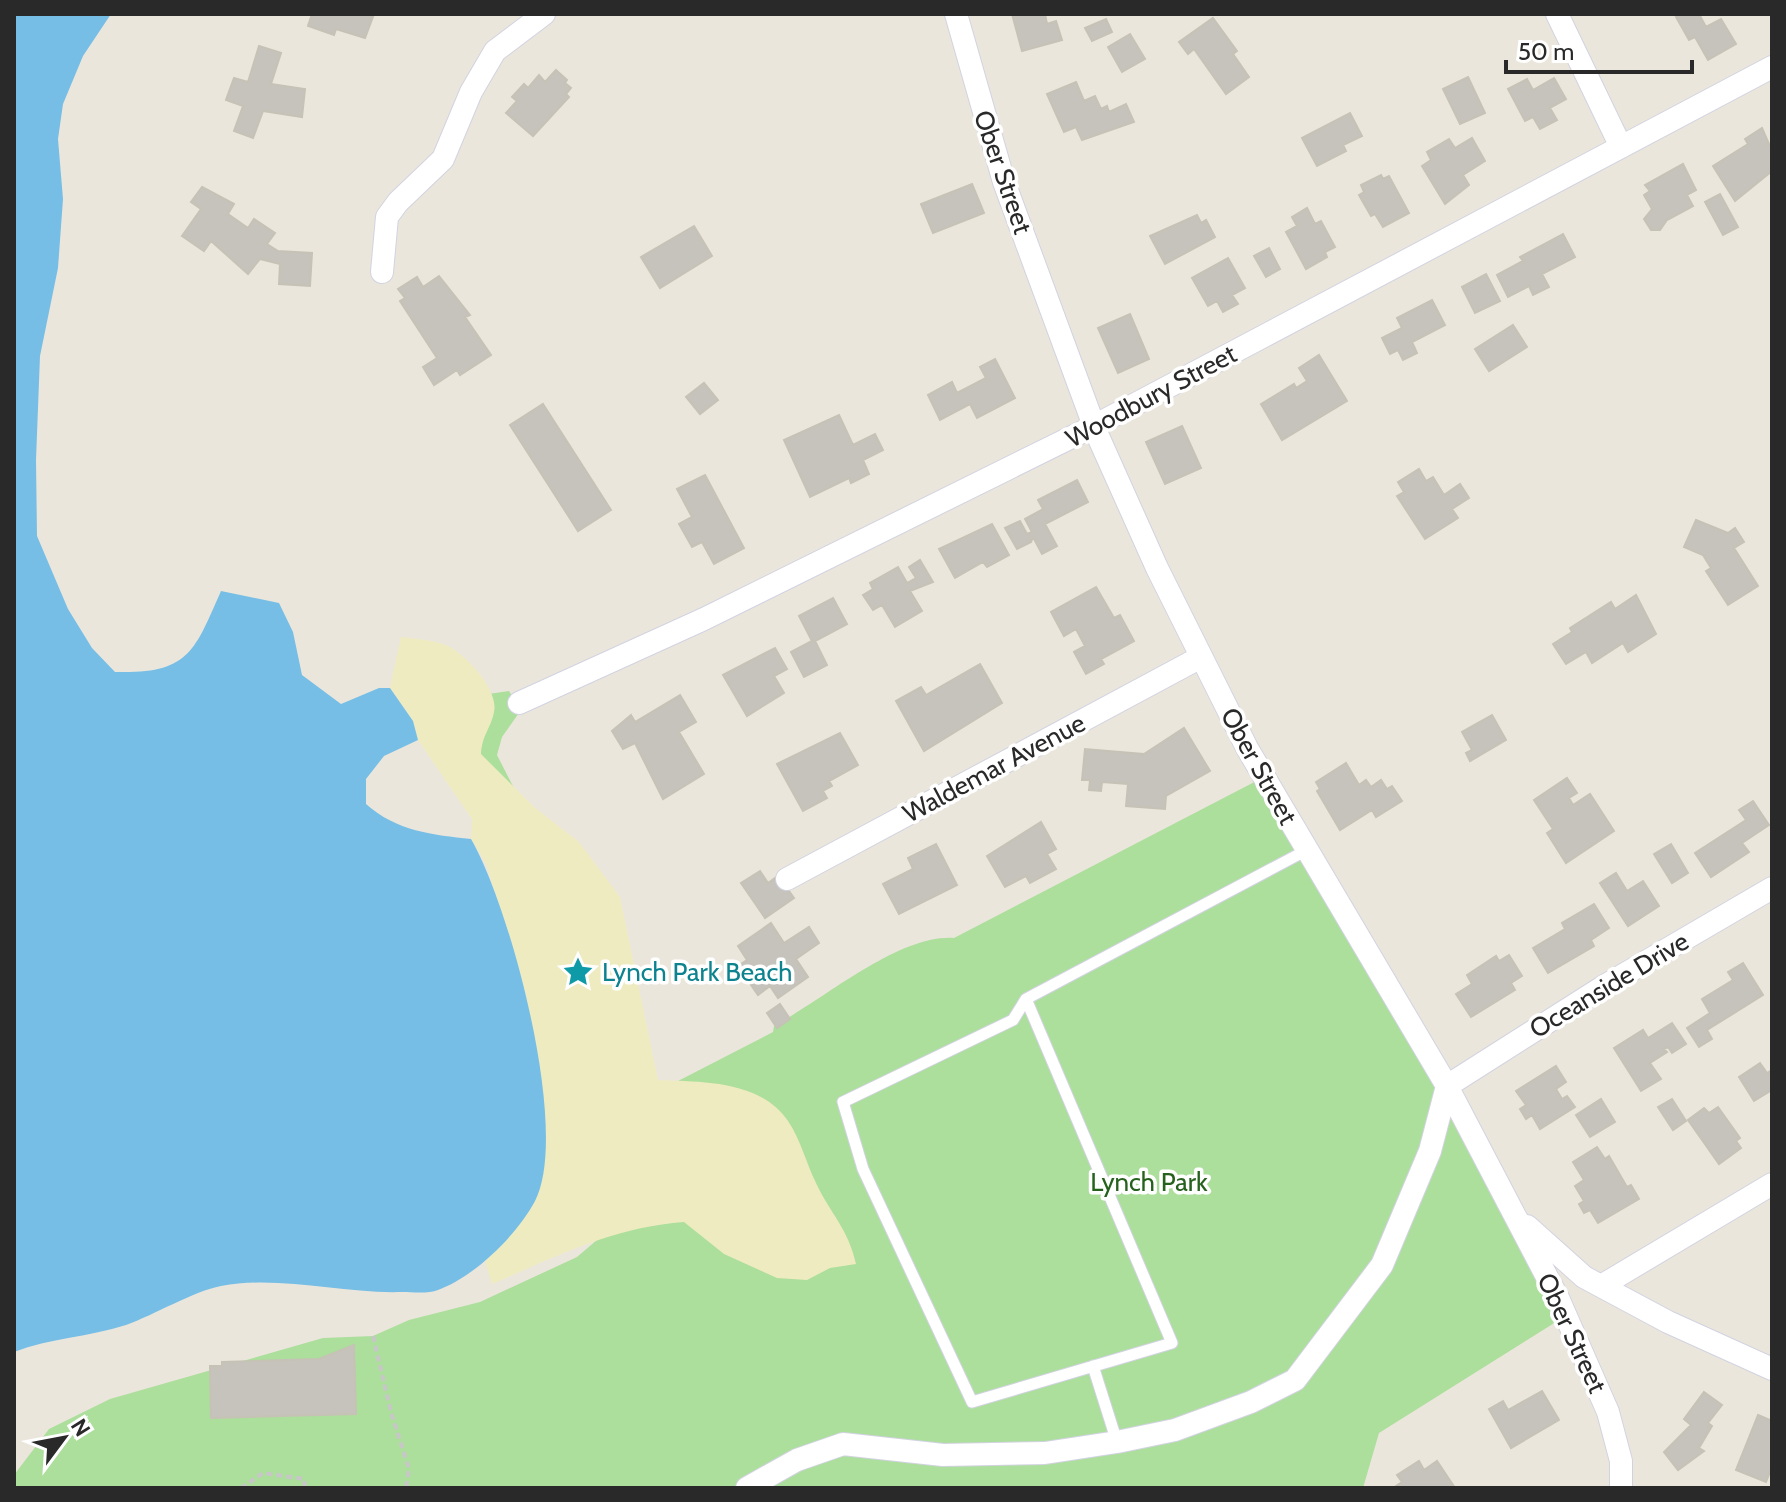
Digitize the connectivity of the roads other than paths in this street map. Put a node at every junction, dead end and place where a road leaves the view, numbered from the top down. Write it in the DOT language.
graph roads {
  1 [pos="544,14"];
  2 [pos="956,14"];
  3 [pos="1557,14"];
  4 [pos="1772,67"];
  5 [pos="1621,147"];
  6 [pos="382,272"];
  7 [pos="1094,426"];
  8 [pos="1201,657"];
  9 [pos="519,703"];
  10 [pos="1307,850"];
  11 [pos="787,879"];
  12 [pos="1772,888"];
  13 [pos="1026,999"];
  14 [pos="1447,1086"];
  15 [pos="1772,1184"];
  16 [pos="1514,1214"];
  17 [pos="1601,1286"];
  18 [pos="1093,1366"];
  19 [pos="1772,1369"];
  20 [pos="1117,1442"];
  21 [pos="747,1488"];
  22 [pos="1621,1488"];
  1 -- 6 [label="street"];
  2 -- 7 [label="street, Ober Street"];
  3 -- 5 [label="street"];
  4 -- 5 [label="street, Woodbury Street"];
  5 -- 7 [label="street, Woodbury Street"];
  7 -- 8 [label="street, Ober Street"];
  7 -- 9 [label="street, Woodbury Street"];
  8 -- 10 [label="street, Ober Street"];
  8 -- 11 [label="street, Waldemar Avenue"];
  10 -- 13 [label="lane"];
  10 -- 14 [label="street, Ober Street"];
  12 -- 14 [label="street, Oceanside Drive"];
  13 -- 18 [label="lane"];
  13 -- 18 [label="lane"];
  14 -- 16 [label="street, Ober Street"];
  14 -- 20 [label="street"];
  15 -- 17 [label="street"];
  16 -- 17 [label="street"];
  16 -- 22 [label="street, Ober Street"];
  17 -- 19 [label="street"];
  18 -- 20 [label="lane"];
  20 -- 21 [label="street"];
}
